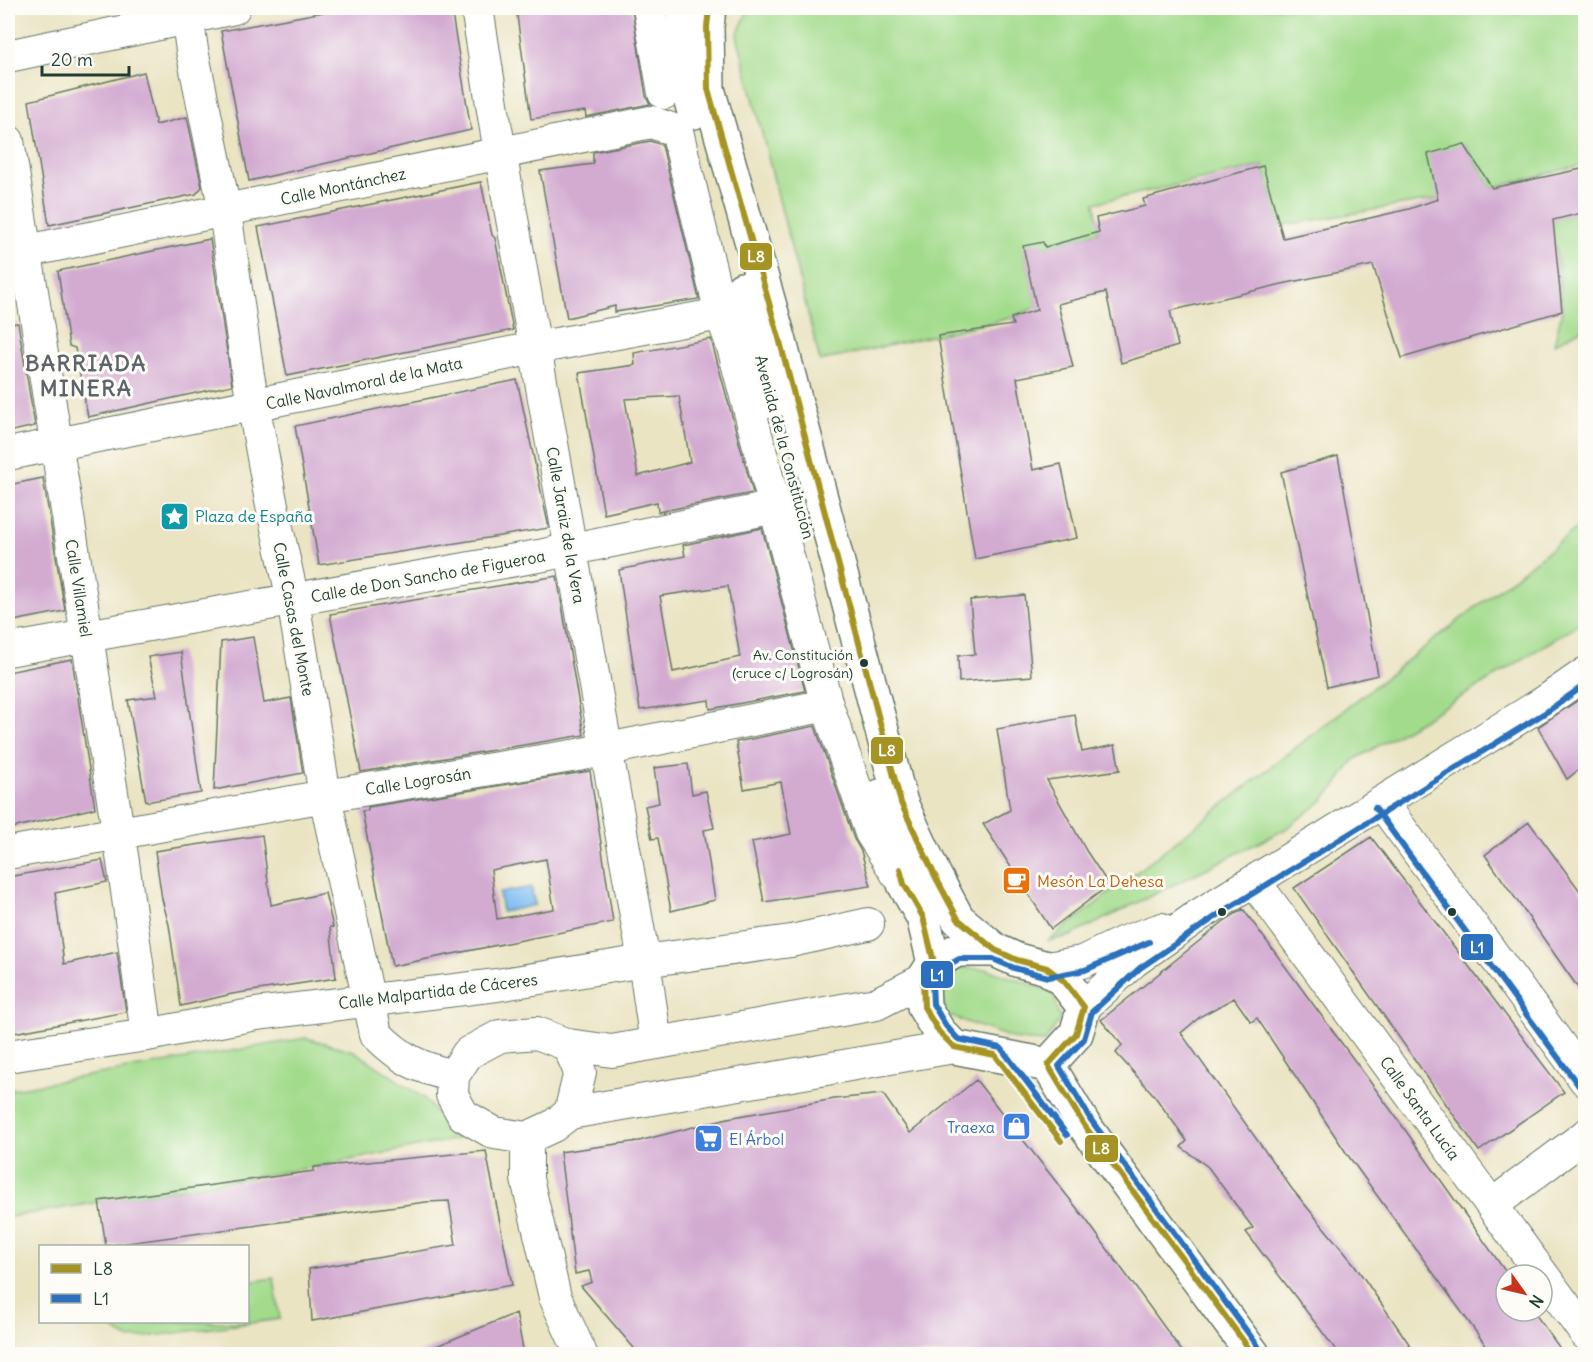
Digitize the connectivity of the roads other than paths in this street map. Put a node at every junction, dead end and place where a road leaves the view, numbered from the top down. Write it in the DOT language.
graph roads {
  1 [pos="234,8"];
  2 [pos="477,8"];
  3 [pos="649,8"];
  4 [pos="684,8"];
  5 [pos="709,8"];
  6 [pos="187,12"];
  7 [pos="8,56"];
  8 [pos="664,93"];
  9 [pos="677,131"];
  10 [pos="8,141"];
  11 [pos="500,152"];
  12 [pos="225,211"];
  13 [pos="16,254"];
  14 [pos="721,314"];
  15 [pos="535,348"];
  16 [pos="254,406"];
  17 [pos="56,444"];
  18 [pos="8,454"];
  19 [pos="775,507"];
  20 [pos="571,549"];
  21 [pos="293,600"];
  22 [pos="87,637"];
  23 [pos="8,650"];
  24 [pos="1586,673"];
  25 [pos="827,705"];
  26 [pos="606,750"];
  27 [pos="325,796"];
  28 [pos="1382,803"];
  29 [pos="117,835"];
  30 [pos="8,853"];
  31 [pos="1254,881"];
  32 [pos="904,884"];
  33 [pos="1199,915"];
  34 [pos="868,924"];
  35 [pos="995,950"];
  36 [pos="644,961"];
  37 [pos="1047,968"];
  38 [pos="929,971"];
  39 [pos="368,1000"];
  40 [pos="1084,1007"];
  41 [pos="147,1035"];
  42 [pos="656,1043"];
  43 [pos="568,1045"];
  44 [pos="954,1047"];
  45 [pos="8,1056"];
  46 [pos="1048,1065"];
  47 [pos="453,1076"];
  48 [pos="1586,1081"];
  49 [pos="570,1113"];
  50 [pos="1586,1135"];
  51 [pos="528,1138"];
  52 [pos="1492,1205"];
  53 [pos="1586,1334"];
  54 [pos="580,1354"];
  55 [pos="1253,1354"];
  1 -- 6 [label="street"];
  2 -- 11 [label="street, Calle Jaraiz de la Vera"];
  3 -- 8 [label="street"];
  4 -- 32 [label="main road, Avenida de la Constitución"];
  5 -- 35 [label="main road, Avenida de la Constitución"];
  6 -- 7 [label="street"];
  6 -- 12 [label="street, Calle Casas del Monte"];
  9 -- 11 [label="street, Calle Montánchez"];
  9 -- 14 [label="street, Avenida de la Constitución"];
  10 -- 13 [label="street, Calle Villamiel"];
  11 -- 12 [label="street, Calle Montánchez"];
  11 -- 15 [label="street, Calle Jaraiz de la Vera"];
  12 -- 13 [label="street, Calle Montánchez"];
  12 -- 16 [label="street, Calle Casas del Monte"];
  13 -- 17 [label="street, Calle Villamiel"];
  14 -- 15 [label="street, Calle Navalmoral de la Mata"];
  14 -- 19 [label="street, Avenida de la Constitución"];
  15 -- 16 [label="street, Calle Navalmoral de la Mata"];
  15 -- 20 [label="street, Calle Jaraiz de la Vera"];
  16 -- 17 [label="street, Calle Navalmoral de la Mata"];
  16 -- 21 [label="street, Calle Casas del Monte"];
  17 -- 18 [label="street, Calle Navalmoral de la Mata"];
  17 -- 22 [label="street, Calle Villamiel"];
  19 -- 20 [label="street, Calle de Don Sancho de Figueroa"];
  19 -- 25 [label="street, Avenida de la Constitución"];
  20 -- 21 [label="street, Calle de Don Sancho de Figueroa"];
  20 -- 26 [label="street, Calle Jaraiz de la Vera"];
  21 -- 22 [label="street, Calle de Don Sancho de Figueroa"];
  21 -- 27 [label="street, Calle Casas del Monte"];
  22 -- 23 [label="street, Calle de Don Sancho de Figueroa"];
  22 -- 29 [label="street, Calle Villamiel"];
  24 -- 28 [label="street"];
  25 -- 26 [label="street, Calle Logrosán"];
  25 -- 32 [label="street, Avenida de la Constitución"];
  26 -- 27 [label="street, Calle Logrosán"];
  26 -- 36 [label="street, Calle Jaraiz de la Vera"];
  27 -- 29 [label="street, Calle Logrosán"];
  27 -- 39 [label="street, Calle Casas del Monte"];
  28 -- 31 [label="street"];
  28 -- 48 [label="street"];
  29 -- 30 [label="street, Calle Logrosán"];
  29 -- 41 [label="street, Calle Villamiel"];
  31 -- 33 [label="street"];
  31 -- 52 [label="street, Calle Santa Lucía"];
  32 -- 38 [label="main road, Avenida de la Constitución"];
  33 -- 37 [label="street"];
  33 -- 40 [label="street"];
  34 -- 36 [label="street, Calle Malpartida de Cáceres"];
  35 -- 37 [label="main road"];
  35 -- 38 [label="main road"];
  36 -- 39 [label="street, Calle Malpartida de Cáceres"];
  36 -- 42 [label="street, Calle Jaraiz de la Vera"];
  37 -- 40 [label="main road"];
  38 -- 42 [label="street"];
  38 -- 44 [label="main road"];
  39 -- 41 [label="street, Calle Malpartida de Cáceres"];
  39 -- 47 [label="street, Calle Casas del Monte"];
  40 -- 46 [label="main road"];
  41 -- 45 [label="street, Calle Malpartida de Cáceres"];
  42 -- 43 [label="street"];
  43 -- 47 [label="street"];
  43 -- 49 [label="street"];
  44 -- 46 [label="main road"];
  44 -- 49 [label="street"];
  46 -- 55 [label="main road"];
  47 -- 51 [label="street"];
  49 -- 51 [label="street"];
  50 -- 52 [label="street"];
  51 -- 54 [label="street"];
  52 -- 53 [label="street, Calle Santa Lucía"];
}
